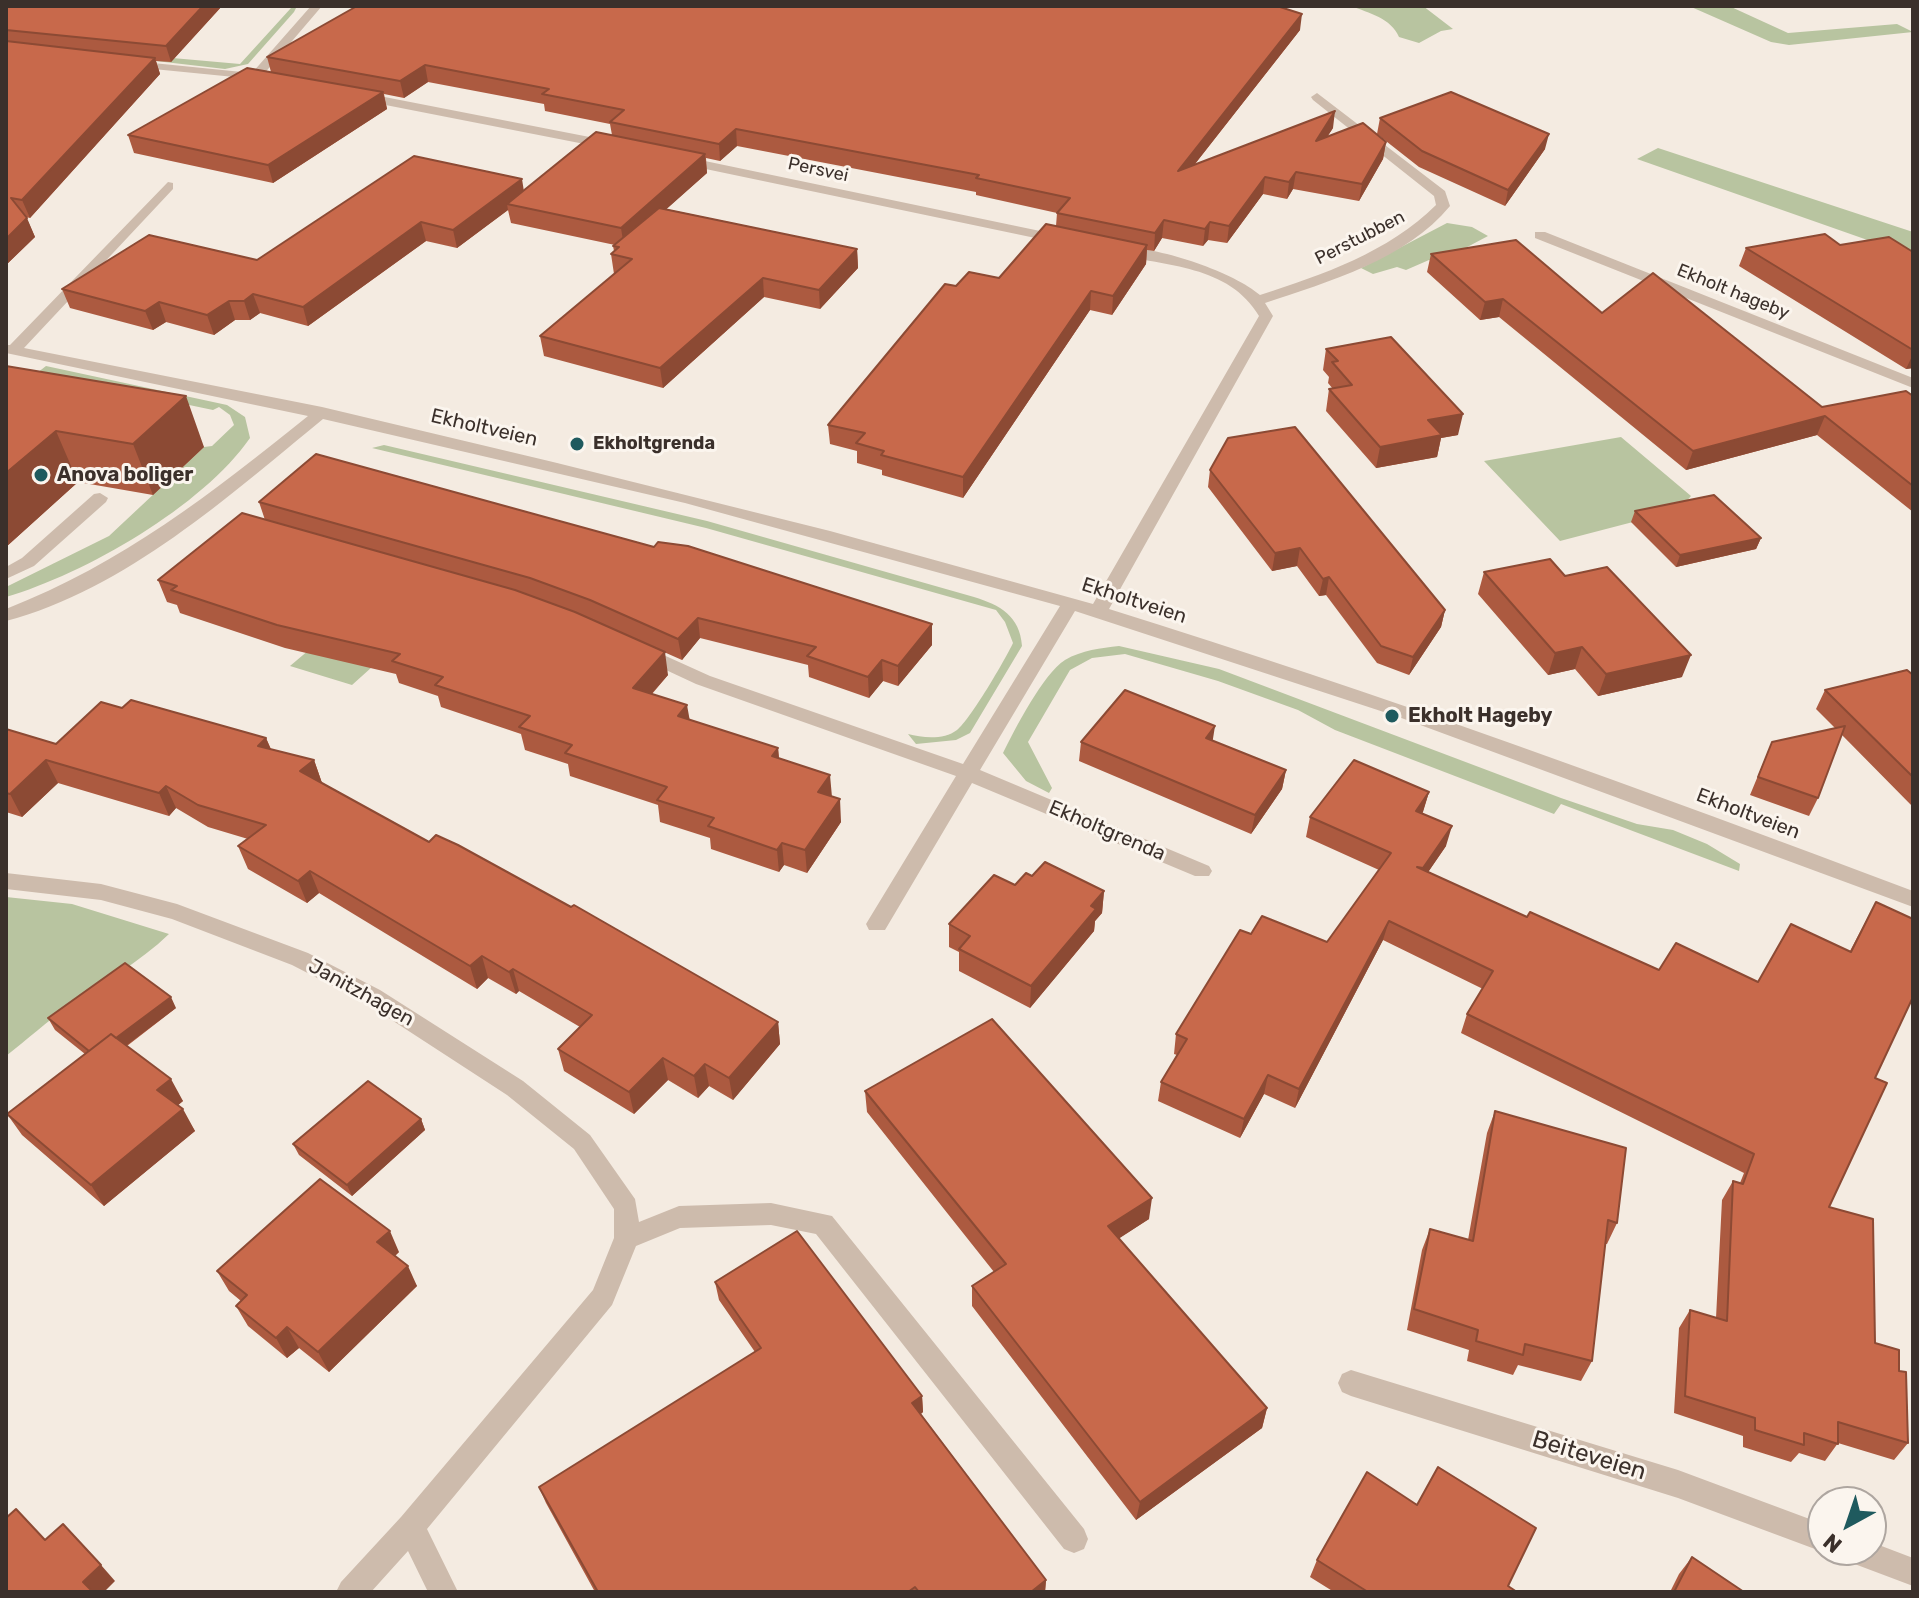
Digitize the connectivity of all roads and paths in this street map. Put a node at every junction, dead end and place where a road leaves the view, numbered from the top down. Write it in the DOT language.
graph roads {
  1 [pos="317,6"];
  2 [pos="118,63"];
  3 [pos="254,78"];
  4 [pos="280,82"];
  5 [pos="341,93"];
  6 [pos="1317,97"];
  7 [pos="631,149"];
  8 [pos="662,156"];
  9 [pos="168,186"];
  10 [pos="1540,235"];
  11 [pos="1072,241"];
  12 [pos="1102,248"];
  13 [pos="1260,300"];
  14 [pos="10,349"];
  15 [pos="1913,383"];
  16 [pos="322,412"];
  17 [pos="100,498"];
  18 [pos="6,574"];
  19 [pos="1070,604"];
  20 [pos="1098,612"];
  21 [pos="6,615"];
  22 [pos="631,647"];
  23 [pos="967,773"];
  24 [pos="1202,871"];
  25 [pos="6,881"];
  26 [pos="1913,899"];
  27 [pos="877,924"];
  28 [pos="627,1238"];
  29 [pos="1351,1383"];
  30 [pos="411,1527"];
  31 [pos="1807,1532"];
  32 [pos="1074,1539"];
  33 [pos="1887,1562"];
  34 [pos="1913,1572"];
  35 [pos="351,1592"];
  36 [pos="443,1592"];
  1 -- 3 [label="street"];
  2 -- 3 [label="street"];
  3 -- 4 [label="street"];
  5 -- 7 [label="street"];
  6 -- 13 [label="street, Perstubben"];
  8 -- 11 [label="street, Persvei"];
  9 -- 14 [label="street"];
  10 -- 15 [label="street, Ekholt hageby"];
  12 -- 13 [label="street"];
  13 -- 20 [label="street"];
  14 -- 16 [label="street, Ekholtveien"];
  16 -- 19 [label="street, Ekholtveien"];
  16 -- 21 [label="street"];
  17 -- 18 [label="street"];
  19 -- 20 [label="street, Ekholtveien"];
  19 -- 23 [label="street"];
  20 -- 26 [label="street, Ekholtveien"];
  22 -- 23 [label="street, Ekholtgrenda"];
  23 -- 24 [label="street, Ekholtgrenda"];
  23 -- 27 [label="street"];
  25 -- 28 [label="street, Janitzhagen"];
  28 -- 30 [label="street"];
  28 -- 32 [label="street"];
  29 -- 31 [label="street, Beiteveien"];
  30 -- 35 [label="street"];
  30 -- 36 [label="street"];
  33 -- 34 [label="street"];
}
